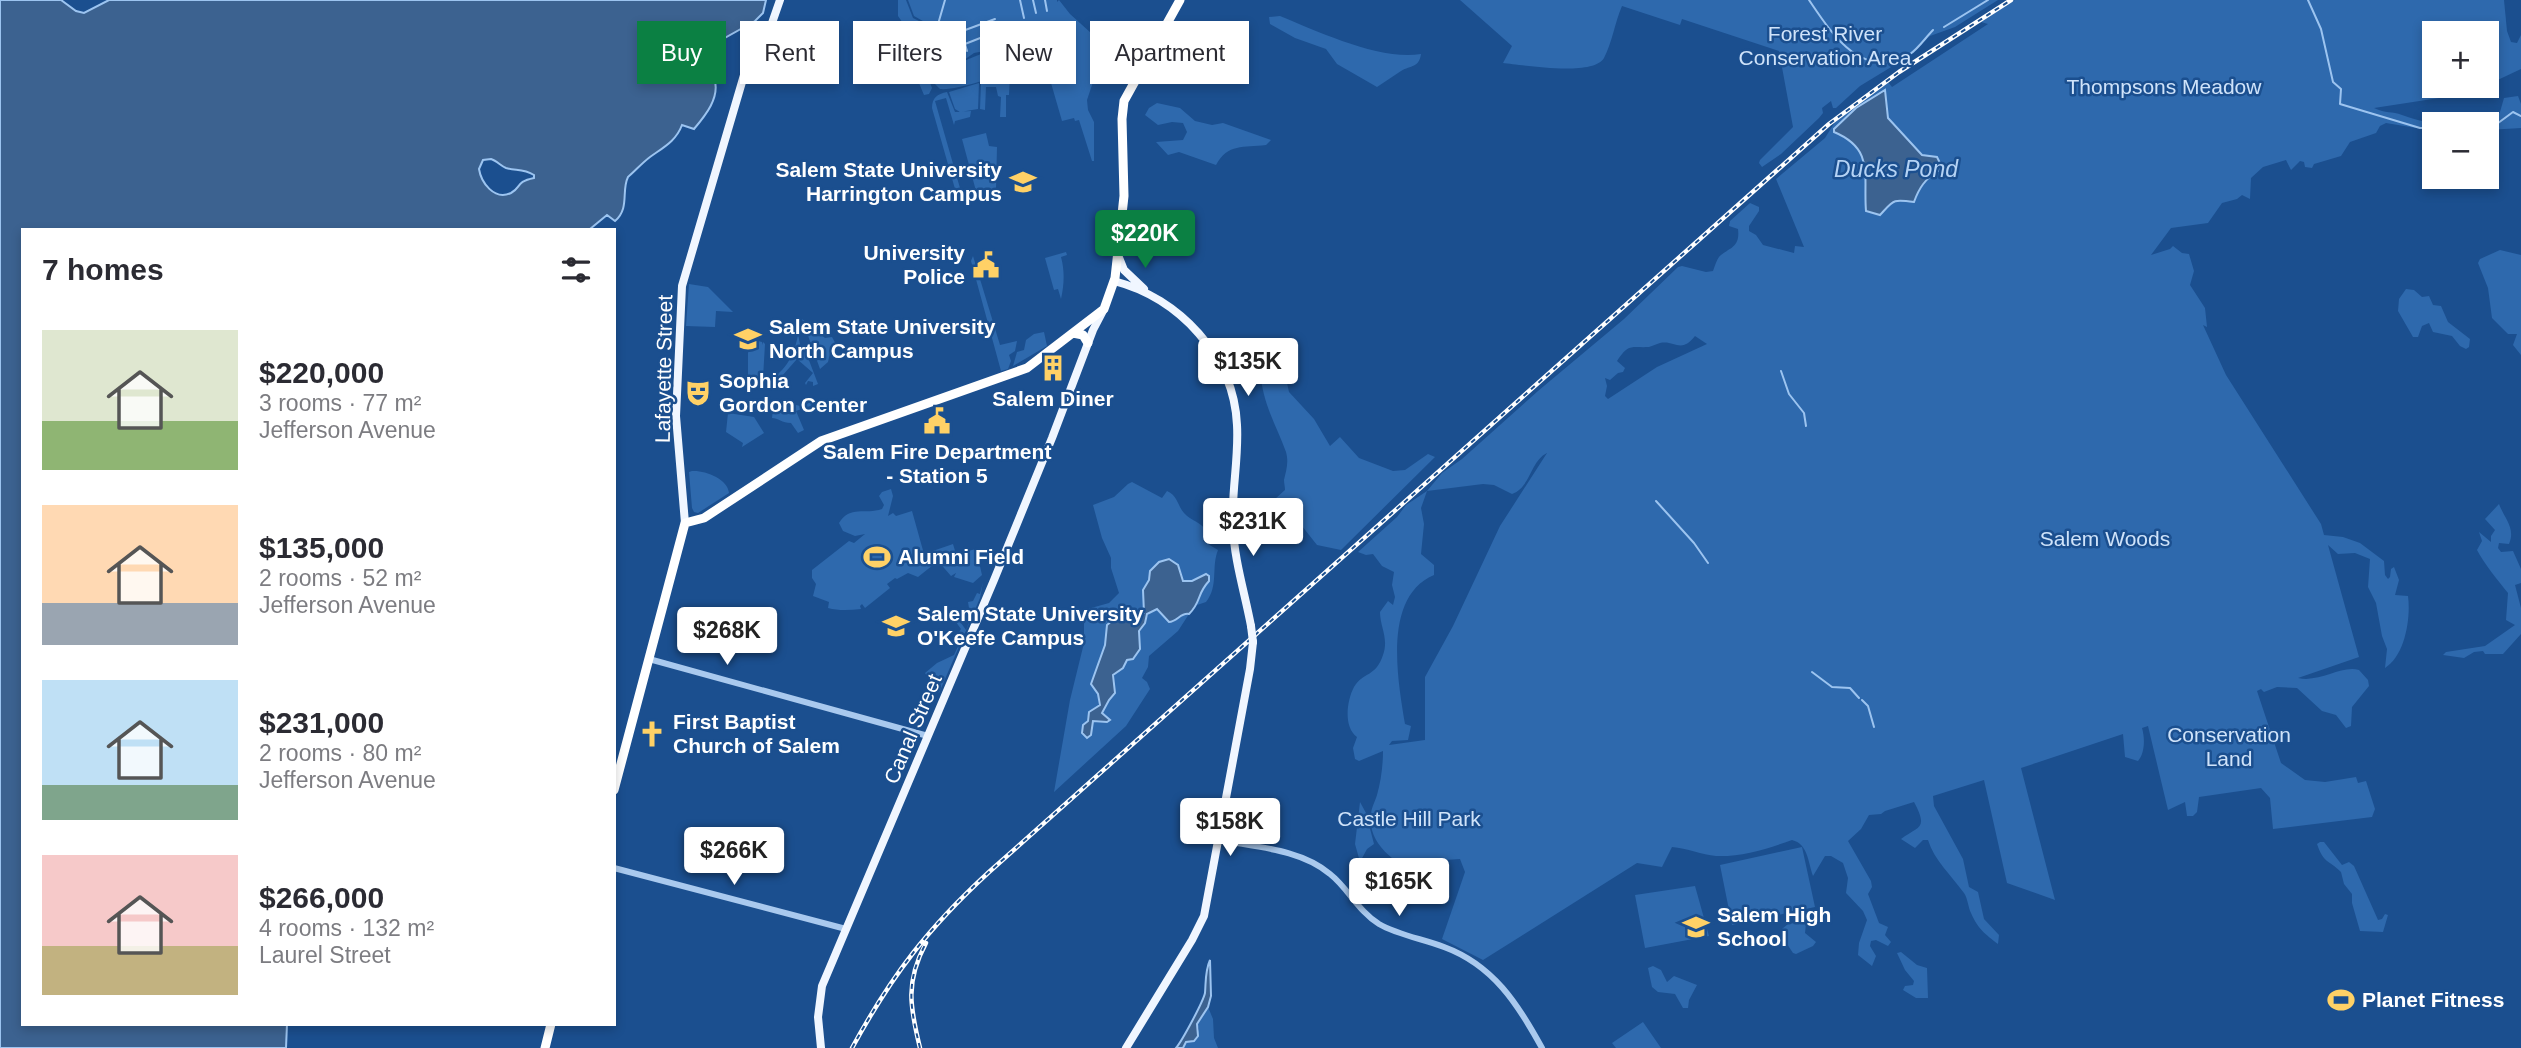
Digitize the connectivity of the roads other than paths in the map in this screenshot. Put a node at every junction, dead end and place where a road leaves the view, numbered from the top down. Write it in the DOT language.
graph roads {
  1 [pos="780,0"];
  2 [pos="1180,0"];
  3 [pos="1118,254"];
  4 [pos="1114,281"];
  5 [pos="1154,298"];
  6 [pos="1104,309"];
  7 [pos="1073,333"];
  8 [pos="1088,343"];
  9 [pos="685,523"];
  10 [pos="649,659"];
  11 [pos="928,736"];
  12 [pos="616,783"];
  13 [pos="1219,840"];
  14 [pos="616,869"];
  15 [pos="846,929"];
  16 [pos="550,1026"];
  17 [pos="545,1048"];
  18 [pos="821,1048"];
  19 [pos="1126,1048"];
  20 [pos="1542,1048"];
  1 -- 9 [label="main road, Lafayette Street"];
  2 -- 3 [label="highway"];
  3 -- 4 [label="highway"];
  3 -- 5 [label="main road"];
  4 -- 5 [label="main road"];
  4 -- 6 [label="highway"];
  5 -- 13 [label="main road, bridge"];
  6 -- 7 [label="highway"];
  6 -- 8 [label="main road, Canal Street"];
  7 -- 8 [label="highway"];
  7 -- 9 [label="highway"];
  8 -- 11 [label="main road, Canal Street"];
  9 -- 10 [label="highway, Lafayette Street"];
  10 -- 11 [label="street"];
  10 -- 12 [label="highway, Lafayette Street"];
  11 -- 15 [label="main road, Canal Street"];
  13 -- 19 [label="main road"];
  13 -- 20 [label="street"];
  14 -- 15 [label="street"];
  15 -- 18 [label="main road, Canal Street"];
  16 -- 17 [label="highway"];
}
